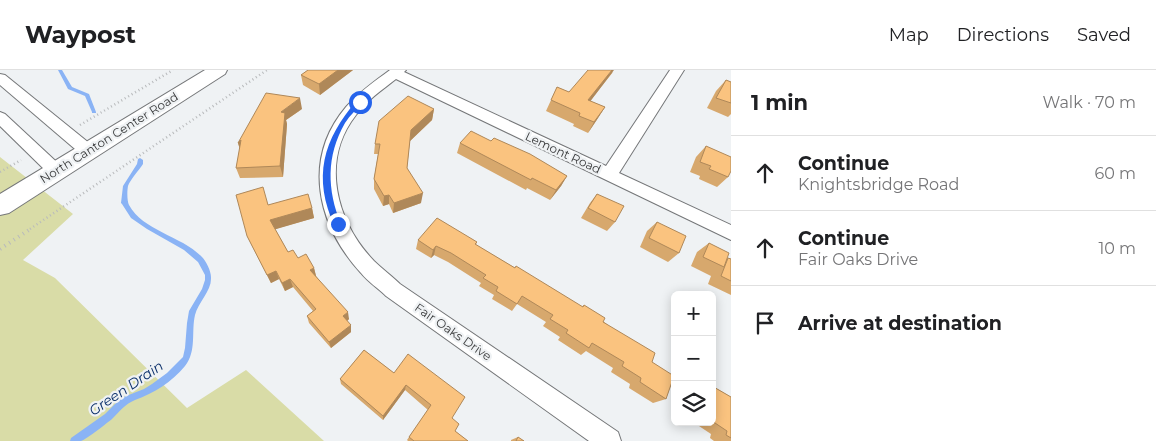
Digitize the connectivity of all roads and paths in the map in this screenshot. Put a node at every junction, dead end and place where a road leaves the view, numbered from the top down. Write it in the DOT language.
graph roads {
  1 [pos="173,70"];
  2 [pos="218,70"];
  3 [pos="267,70"];
  4 [pos="677,70"];
  5 [pos="397,72"];
  6 [pos="0,78"];
  7 [pos="0,117"];
  8 [pos="66,133"];
  9 [pos="36,151"];
  10 [pos="88,151"];
  11 [pos="56,171"];
  12 [pos="0,172"];
  13 [pos="609,175"];
  14 [pos="328,194"];
  15 [pos="0,206"];
  16 [pos="731,233"];
  17 [pos="0,249"];
  18 [pos="609,441"];
  1 -- 8 [label="path"];
  2 -- 10 [label="main road, North Canton Center Road"];
  3 -- 17 [label="path"];
  4 -- 13 [label="street"];
  5 -- 13 [label="street, Lemont Road"];
  5 -- 14 [label="street"];
  6 -- 8 [label="street"];
  7 -- 9 [label="street"];
  8 -- 10 [label="street"];
  9 -- 11 [label="street"];
  9 -- 12 [label="path"];
  10 -- 11 [label="main road, North Canton Center Road"];
  11 -- 15 [label="main road, North Canton Center Road"];
  13 -- 16 [label="street, Lemont Road"];
  14 -- 18 [label="street, Fair Oaks Drive"];
}
